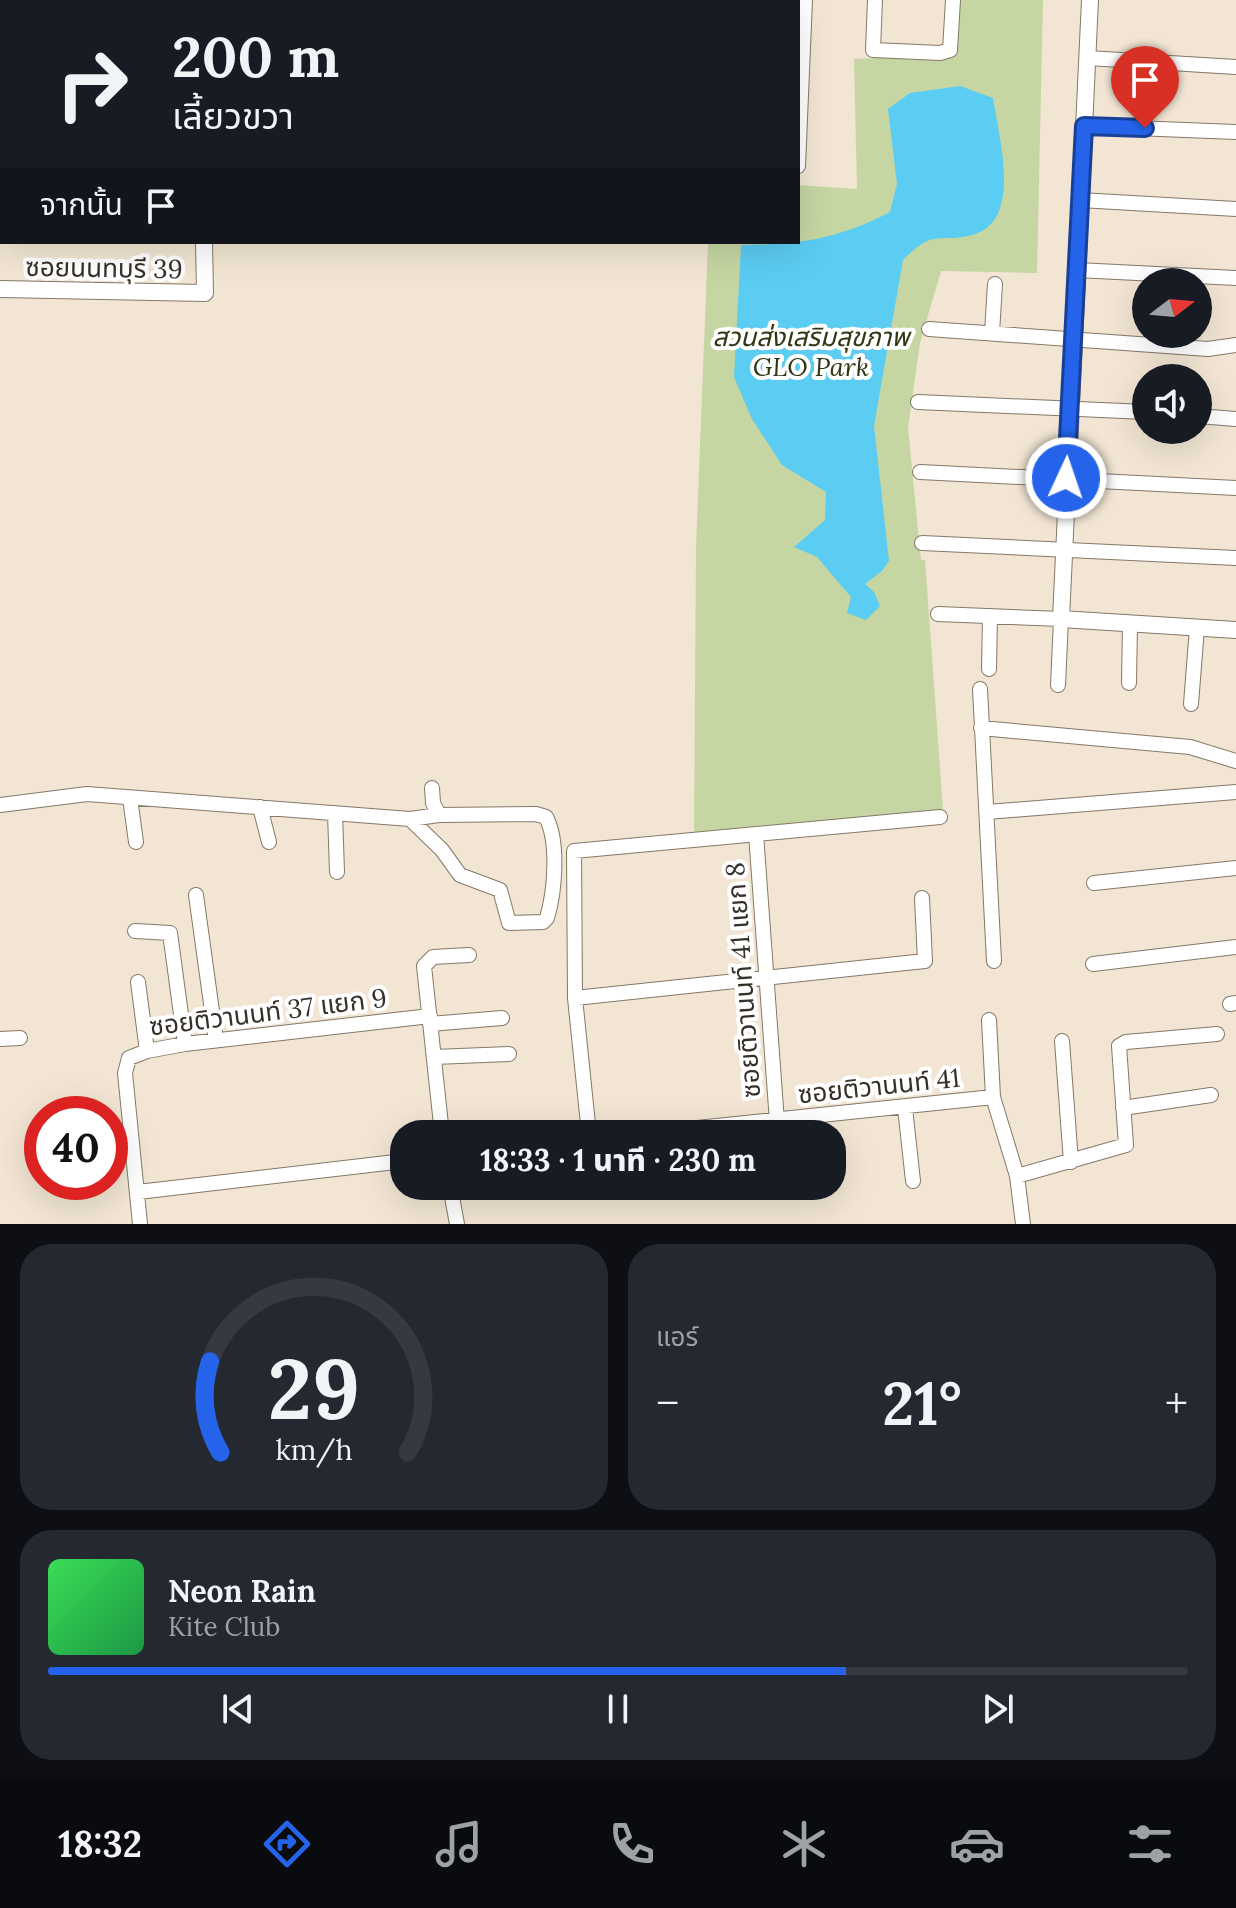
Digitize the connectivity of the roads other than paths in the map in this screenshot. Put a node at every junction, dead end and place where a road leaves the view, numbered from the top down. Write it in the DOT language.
graph roads {
  1 [pos="805,0"];
  2 [pos="875,0"];
  3 [pos="953,0"];
  4 [pos="1090,0"];
  5 [pos="1088,58"];
  6 [pos="1236,67"];
  7 [pos="800,119"];
  8 [pos="1084,126"];
  9 [pos="1236,132"];
  10 [pos="1080,200"];
  11 [pos="1236,209"];
  12 [pos="204,244"];
  13 [pos="1077,270"];
  14 [pos="1236,278"];
  15 [pos="995,284"];
  16 [pos="0,289"];
  17 [pos="929,329"];
  18 [pos="992,333"];
  19 [pos="1074,338"];
  20 [pos="1236,345"];
  21 [pos="918,402"];
  22 [pos="1070,406"];
  23 [pos="1132,411"];
  24 [pos="1212,417"];
  25 [pos="1236,419"];
  26 [pos="920,472"];
  27 [pos="1066,478"];
  28 [pos="1236,488"];
  29 [pos="922,543"];
  30 [pos="1063,549"];
  31 [pos="1236,558"];
  32 [pos="938,614"];
  33 [pos="990,616"];
  34 [pos="1061,619"];
  35 [pos="1130,624"];
  36 [pos="1197,628"];
  37 [pos="1236,630"];
  38 [pos="989,669"];
  39 [pos="1129,683"];
  40 [pos="1058,685"];
  41 [pos="980,689"];
  42 [pos="1191,704"];
  43 [pos="981,728"];
  44 [pos="1236,761"];
  45 [pos="432,788"];
  46 [pos="1236,792"];
  47 [pos="130,798"];
  48 [pos="0,805"];
  49 [pos="260,807"];
  50 [pos="987,812"];
  51 [pos="335,813"];
  52 [pos="439,815"];
  53 [pos="940,817"];
  54 [pos="410,819"];
  55 [pos="756,834"];
  56 [pos="136,842"];
  57 [pos="269,842"];
  58 [pos="1236,868"];
  59 [pos="337,872"];
  60 [pos="1094,883"];
  61 [pos="196,895"];
  62 [pos="922,898"];
  63 [pos="135,931"];
  64 [pos="1236,947"];
  65 [pos="469,955"];
  66 [pos="994,961"];
  67 [pos="1093,964"];
  68 [pos="767,978"];
  69 [pos="138,982"];
  70 [pos="575,998"];
  71 [pos="502,1018"];
  72 [pos="430,1020"];
  73 [pos="989,1020"];
  74 [pos="1217,1034"];
  75 [pos="20,1038"];
  76 [pos="0,1039"];
  77 [pos="216,1040"];
  78 [pos="1062,1041"];
  79 [pos="185,1044"];
  80 [pos="147,1051"];
  81 [pos="509,1054"];
  82 [pos="434,1057"];
  83 [pos="1211,1095"];
  84 [pos="993,1097"];
  85 [pos="905,1108"];
  86 [pos="1123,1108"];
  87 [pos="441,1120"];
  88 [pos="588,1120"];
  89 [pos="777,1120"];
  90 [pos="795,1120"];
  91 [pos="1071,1162"];
  92 [pos="390,1163"];
  93 [pos="1017,1176"];
  94 [pos="913,1181"];
  95 [pos="138,1192"];
  96 [pos="453,1200"];
  97 [pos="140,1224"];
  98 [pos="457,1224"];
  99 [pos="1023,1224"];
  1 -- 7 [label="street"];
  2 -- 3 [label="street"];
  4 -- 5 [label="street"];
  5 -- 6 [label="street"];
  5 -- 8 [label="street"];
  8 -- 9 [label="street"];
  8 -- 10 [label="street"];
  10 -- 11 [label="street"];
  10 -- 13 [label="street"];
  12 -- 16 [label="street, ซอยนนทบุรี 39"];
  13 -- 14 [label="street"];
  13 -- 19 [label="street"];
  15 -- 18 [label="street"];
  17 -- 18 [label="street"];
  18 -- 19 [label="street"];
  19 -- 20 [label="street"];
  19 -- 22 [label="street"];
  21 -- 22 [label="street"];
  22 -- 23 [label="street"];
  22 -- 27 [label="street"];
  24 -- 25 [label="street"];
  26 -- 27 [label="street"];
  27 -- 28 [label="street"];
  27 -- 30 [label="street"];
  29 -- 30 [label="street"];
  30 -- 31 [label="street"];
  30 -- 34 [label="street"];
  32 -- 33 [label="street"];
  33 -- 34 [label="street"];
  33 -- 38 [label="street"];
  34 -- 35 [label="street"];
  34 -- 40 [label="street"];
  35 -- 36 [label="street"];
  35 -- 39 [label="street"];
  36 -- 37 [label="street"];
  36 -- 42 [label="street"];
  41 -- 43 [label="street"];
  43 -- 44 [label="street"];
  43 -- 50 [label="street"];
  45 -- 52 [label="street"];
  46 -- 50 [label="street"];
  47 -- 48 [label="street"];
  47 -- 49 [label="street"];
  47 -- 56 [label="street"];
  49 -- 51 [label="street"];
  49 -- 57 [label="street"];
  50 -- 66 [label="street"];
  51 -- 54 [label="street"];
  51 -- 59 [label="street"];
  52 -- 54 [label="street"];
  52 -- 54 [label="street"];
  53 -- 55 [label="street"];
  55 -- 68 [label="street, ซอยติวานนท์ 41 แยก 8"];
  55 -- 70 [label="street"];
  58 -- 60 [label="street"];
  61 -- 77 [label="street"];
  62 -- 68 [label="street"];
  63 -- 79 [label="street"];
  64 -- 67 [label="street"];
  65 -- 72 [label="street"];
  68 -- 70 [label="street"];
  68 -- 89 [label="street, ซอยติวานนท์ 41 แยก 8"];
  69 -- 80 [label="street"];
  70 -- 88 [label="street"];
  71 -- 72 [label="street, ซอยติวานนท์ 37 แยก 9"];
  72 -- 77 [label="street, ซอยติวานนท์ 37 แยก 9"];
  72 -- 82 [label="street"];
  73 -- 84 [label="street"];
  74 -- 86 [label="street"];
  75 -- 76 [label="street"];
  77 -- 79 [label="street, ซอยติวานนท์ 37 แยก 9"];
  78 -- 91 [label="street"];
  79 -- 80 [label="street, ซอยติวานนท์ 37 แยก 9"];
  80 -- 95 [label="street, ซอยติวานนท์ 37 แยก 9"];
  81 -- 82 [label="street"];
  82 -- 87 [label="street"];
  83 -- 86 [label="street"];
  84 -- 85 [label="street, ซอยติวานนท์ 41"];
  84 -- 93 [label="street, ซอยติวานนท์ 41"];
  85 -- 90 [label="street, ซอยติวานนท์ 41"];
  85 -- 94 [label="street"];
  86 -- 91 [label="street"];
  91 -- 93 [label="street"];
  92 -- 95 [label="street"];
  93 -- 99 [label="street, ซอยติวานนท์ 41"];
  95 -- 97 [label="street"];
  96 -- 98 [label="street"];
}
